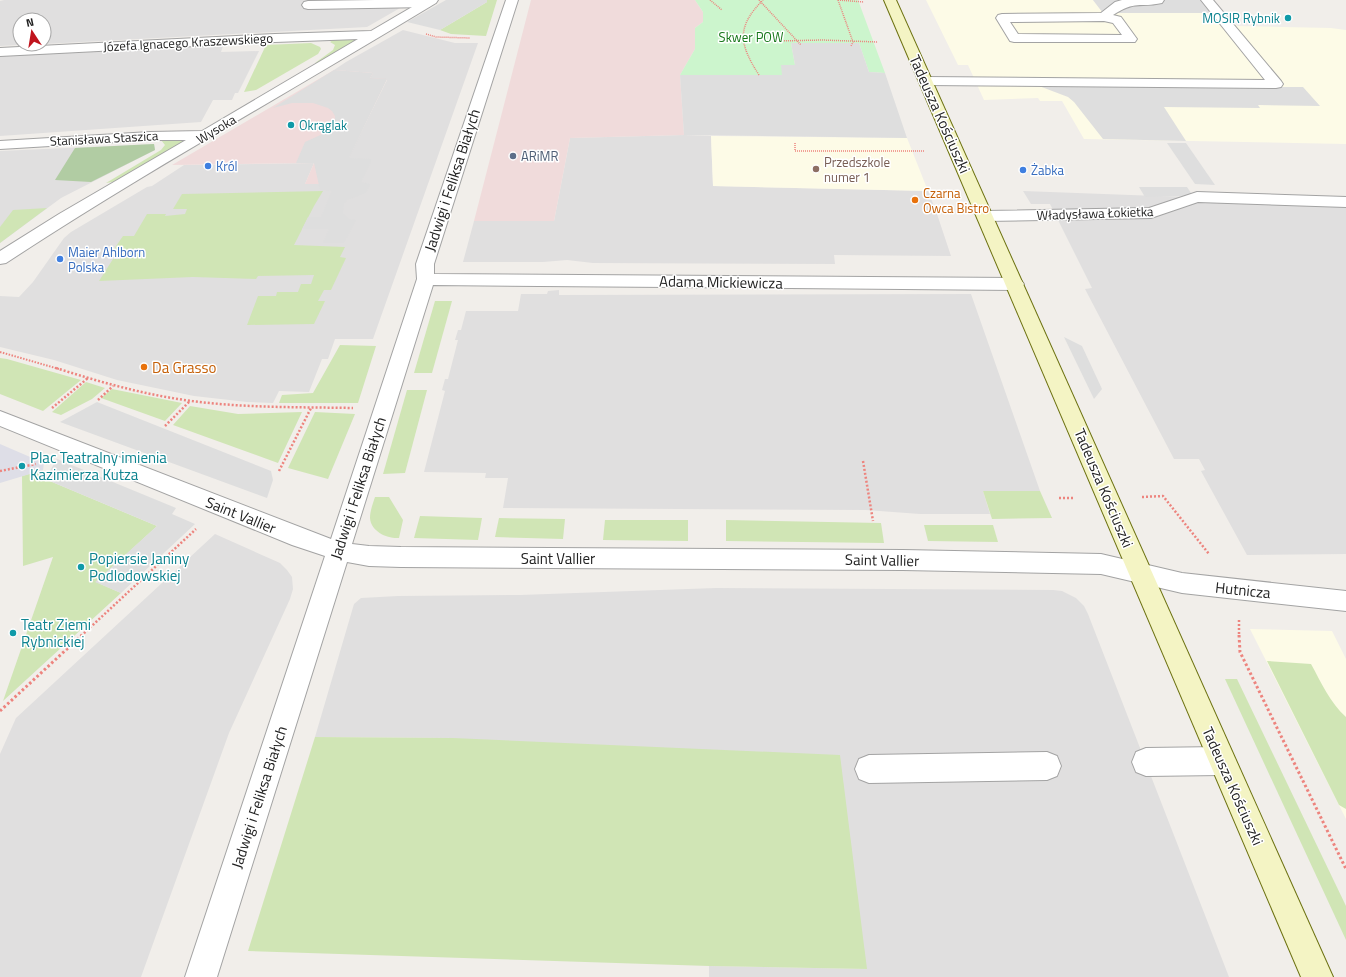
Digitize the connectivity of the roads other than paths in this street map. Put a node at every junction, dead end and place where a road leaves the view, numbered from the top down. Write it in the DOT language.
graph roads {
  1 [pos="512,0"];
  2 [pos="890,0"];
  3 [pos="1133,0"];
  4 [pos="1158,0"];
  5 [pos="1207,0"];
  6 [pos="429,2"];
  7 [pos="308,5"];
  8 [pos="1104,17"];
  9 [pos="376,35"];
  10 [pos="0,52"];
  11 [pos="926,81"];
  12 [pos="207,135"];
  13 [pos="0,145"];
  14 [pos="1346,202"];
  15 [pos="985,216"];
  16 [pos="0,259"];
  17 [pos="426,279"];
  18 [pos="1015,284"];
  19 [pos="0,418"];
  20 [pos="338,550"];
  21 [pos="1141,574"];
  22 [pos="1346,601"];
  23 [pos="1221,761"];
  24 [pos="1146,762"];
  25 [pos="1047,766"];
  26 [pos="869,769"];
  27 [pos="201,977"];
  28 [pos="1317,977"];
  1 -- 17 [label="street, Jadwigi i Feliksa Białych"];
  2 -- 11 [label="street, Tadeusza Kościuszki"];
  3 -- 4 [label="street"];
  3 -- 8 [label="street"];
  5 -- 11 [label="street"];
  6 -- 7 [label="street"];
  6 -- 9 [label="street, Wysoka"];
  8 -- 8 [label="street"];
  9 -- 10 [label="street, Józefa Ignacego Kraszewskiego"];
  9 -- 12 [label="street, Wysoka"];
  11 -- 15 [label="street, Tadeusza Kościuszki"];
  12 -- 13 [label="street, Stanisława Staszica"];
  12 -- 16 [label="street, Wysoka"];
  14 -- 15 [label="street, Władysława Łokietka"];
  15 -- 18 [label="street, Tadeusza Kościuszki"];
  17 -- 18 [label="street, Adama Mickiewicza"];
  17 -- 20 [label="street, Jadwigi i Feliksa Białych"];
  18 -- 21 [label="street, Tadeusza Kościuszki"];
  19 -- 20 [label="street, Saint Vallier"];
  20 -- 21 [label="street, Saint Vallier"];
  20 -- 27 [label="street, Jadwigi i Feliksa Białych"];
  21 -- 22 [label="street, Hutnicza"];
  21 -- 23 [label="street, Tadeusza Kościuszki"];
  23 -- 24 [label="street"];
  23 -- 28 [label="street, Tadeusza Kościuszki"];
  25 -- 26 [label="street"];
}
